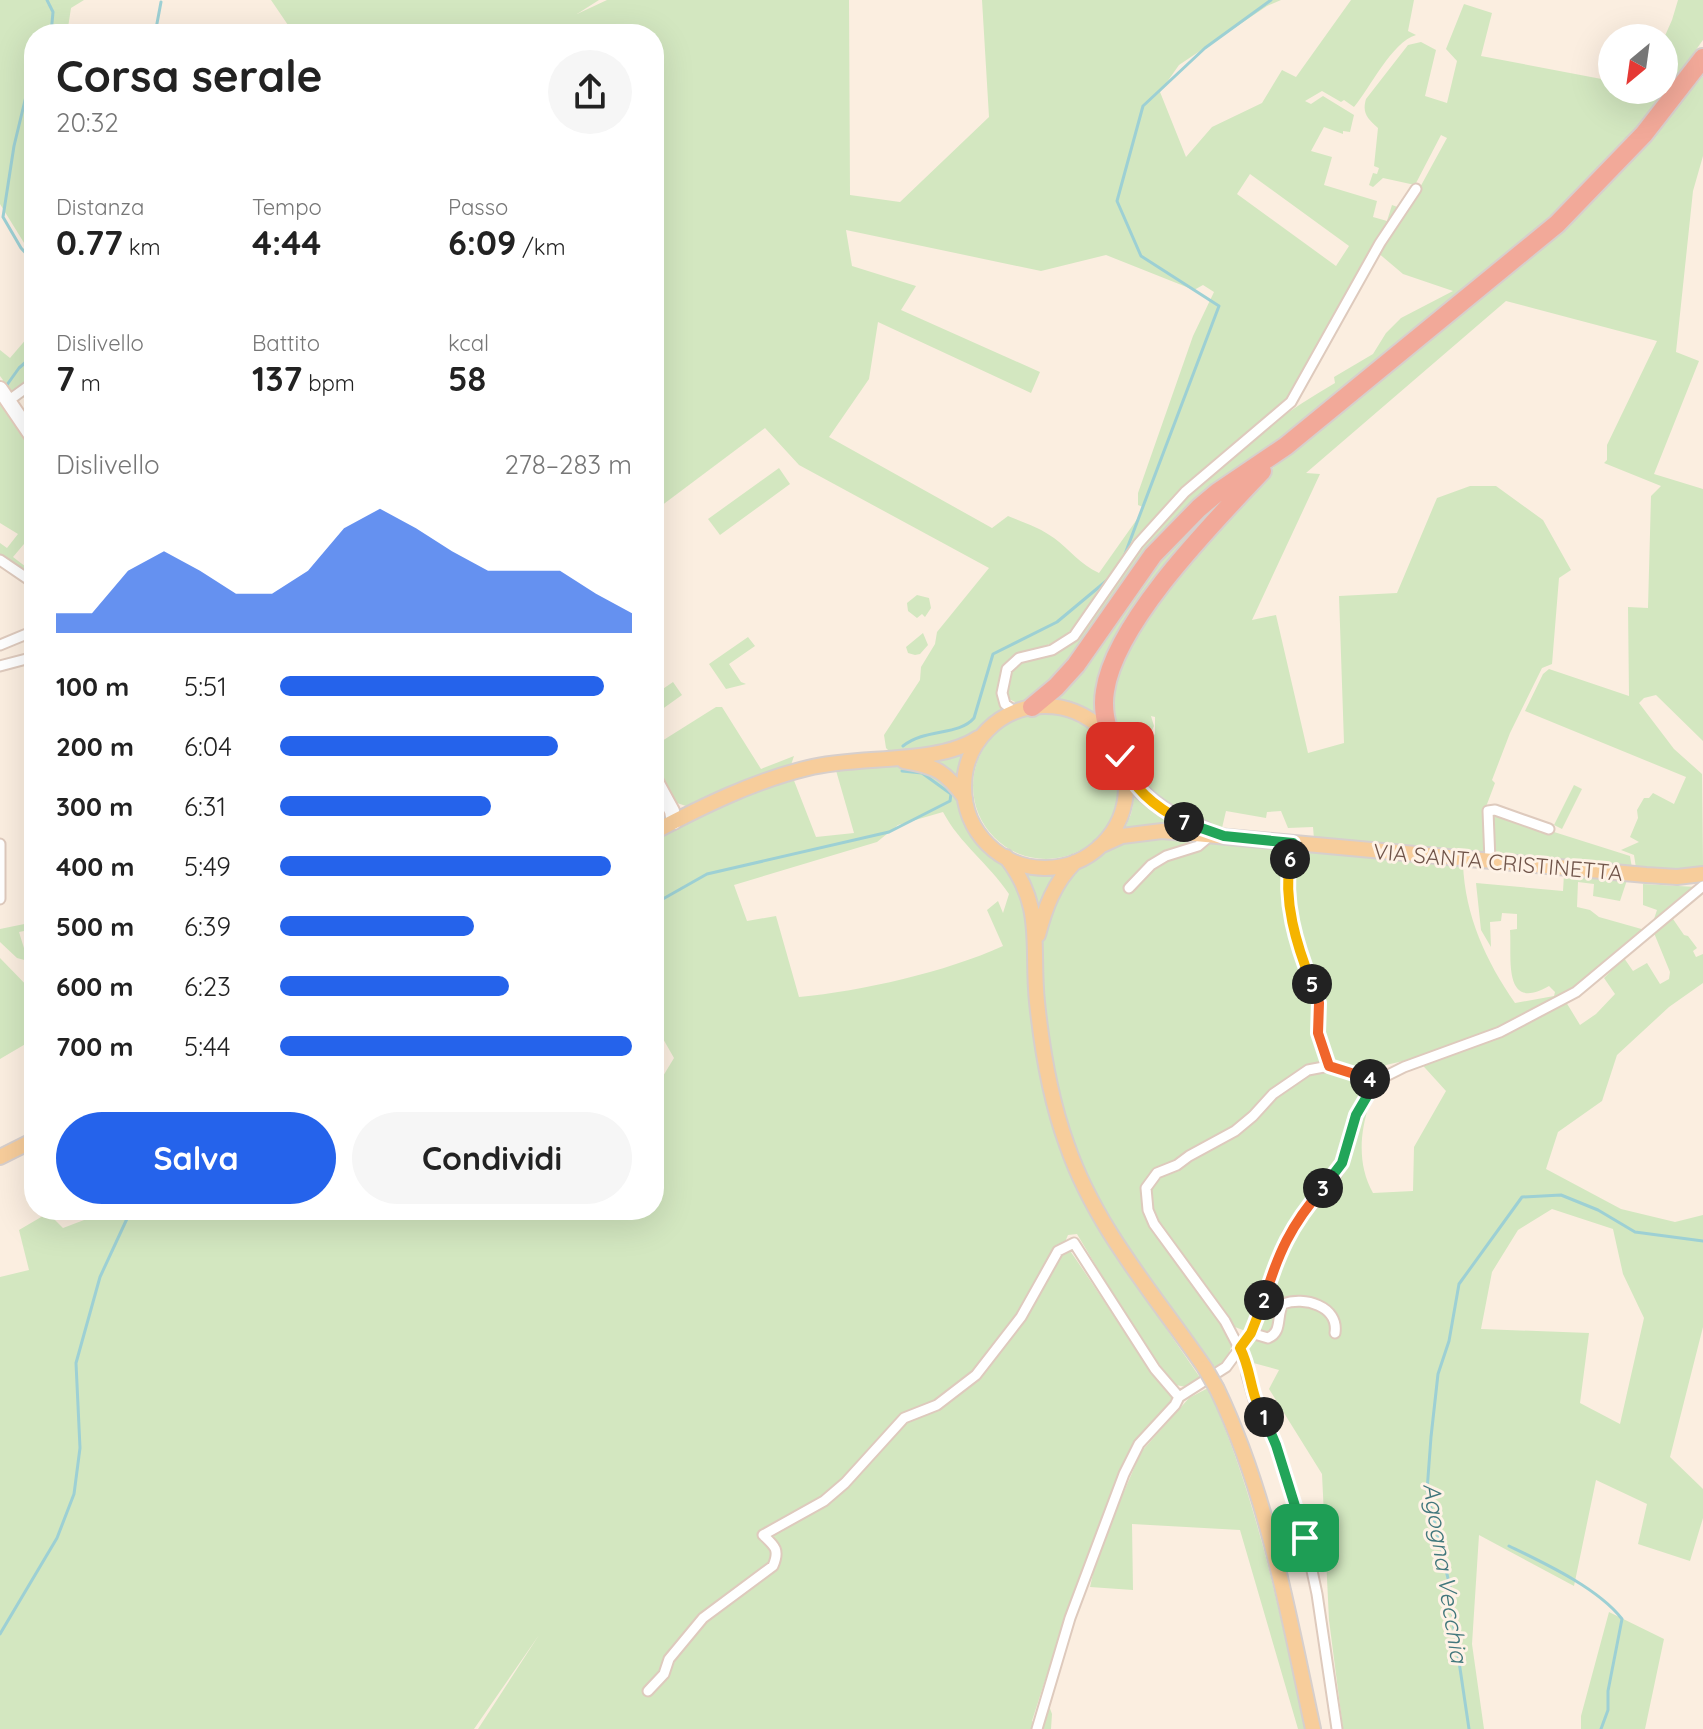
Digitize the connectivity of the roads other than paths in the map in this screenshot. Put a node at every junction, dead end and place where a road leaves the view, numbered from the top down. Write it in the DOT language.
graph roads {
  1 [pos="1703,48"];
  2 [pos="1703,58"];
  3 [pos="1703,72"];
  4 [pos="1678,90"];
  5 [pos="1678,92"];
  6 [pos="1678,94"];
  7 [pos="1668,104"];
  8 [pos="1416,189"];
  9 [pos="24,386"];
  10 [pos="3,393"];
  11 [pos="24,424"];
  12 [pos="1286,446"];
  13 [pos="0,560"];
  14 [pos="24,576"];
  15 [pos="24,635"];
  16 [pos="0,645"];
  17 [pos="24,660"];
  18 [pos="0,666"];
  19 [pos="1024,709"];
  20 [pos="985,733"];
  21 [pos="1111,740"];
  22 [pos="867,759"];
  23 [pos="1125,773"];
  24 [pos="664,792"];
  25 [pos="664,796"];
  26 [pos="966,800"];
  27 [pos="690,814"];
  28 [pos="674,822"];
  29 [pos="664,827"];
  30 [pos="1549,829"];
  31 [pos="1218,835"];
  32 [pos="1293,843"];
  33 [pos="0,844"];
  34 [pos="1100,846"];
  35 [pos="1006,857"];
  36 [pos="1076,861"];
  37 [pos="1490,861"];
  38 [pos="1703,874"];
  39 [pos="1703,886"];
  40 [pos="1129,888"];
  41 [pos="0,899"];
  42 [pos="1037,940"];
  43 [pos="1329,1066"];
  44 [pos="1376,1081"];
  45 [pos="24,1145"];
  46 [pos="0,1157"];
  47 [pos="1251,1333"];
  48 [pos="1335,1333"];
  49 [pos="1240,1348"];
  50 [pos="1179,1397"];
  51 [pos="648,1691"];
  52 [pos="1037,1729"];
  53 [pos="1313,1729"];
  54 [pos="1337,1729"];
  1 -- 4 [label="highway"];
  2 -- 5 [label="highway"];
  3 -- 6 [label="highway"];
  7 -- 12 [label="highway"];
  8 -- 19 [label="street"];
  9 -- 10 [label="street"];
  10 -- 11 [label="street"];
  12 -- 19 [label="highway"];
  12 -- 21 [label="highway"];
  13 -- 14 [label="street"];
  15 -- 16 [label="street"];
  17 -- 18 [label="street"];
  19 -- 20 [label="main road"];
  19 -- 21 [label="main road"];
  20 -- 22 [label="main road"];
  20 -- 26 [label="main road"];
  21 -- 23 [label="main road"];
  22 -- 26 [label="main road"];
  22 -- 27 [label="main road"];
  23 -- 31 [label="main road, VIA SANTA CRISTINETTA"];
  23 -- 34 [label="main road"];
  24 -- 27 [label="street"];
  25 -- 28 [label="street"];
  26 -- 35 [label="main road"];
  27 -- 28 [label="main road"];
  28 -- 29 [label="main road"];
  30 -- 37 [label="street"];
  31 -- 32 [label="main road, VIA SANTA CRISTINETTA"];
  31 -- 34 [label="main road, VIA SANTA CRISTINETTA"];
  31 -- 40 [label="street"];
  32 -- 37 [label="main road, VIA SANTA CRISTINETTA"];
  32 -- 43 [label="street"];
  33 -- 41 [label="street"];
  34 -- 36 [label="main road"];
  35 -- 36 [label="main road"];
  35 -- 42 [label="main road"];
  36 -- 42 [label="main road"];
  37 -- 38 [label="main road, VIA SANTA CRISTINETTA"];
  39 -- 44 [label="street"];
  42 -- 53 [label="main road, bridge"];
  43 -- 44 [label="street"];
  43 -- 49 [label="street"];
  44 -- 47 [label="street"];
  45 -- 46 [label="main road"];
  47 -- 48 [label="street"];
  47 -- 49 [label="street"];
  49 -- 50 [label="street"];
  49 -- 54 [label="street"];
  50 -- 51 [label="street"];
  50 -- 52 [label="street"];
}
